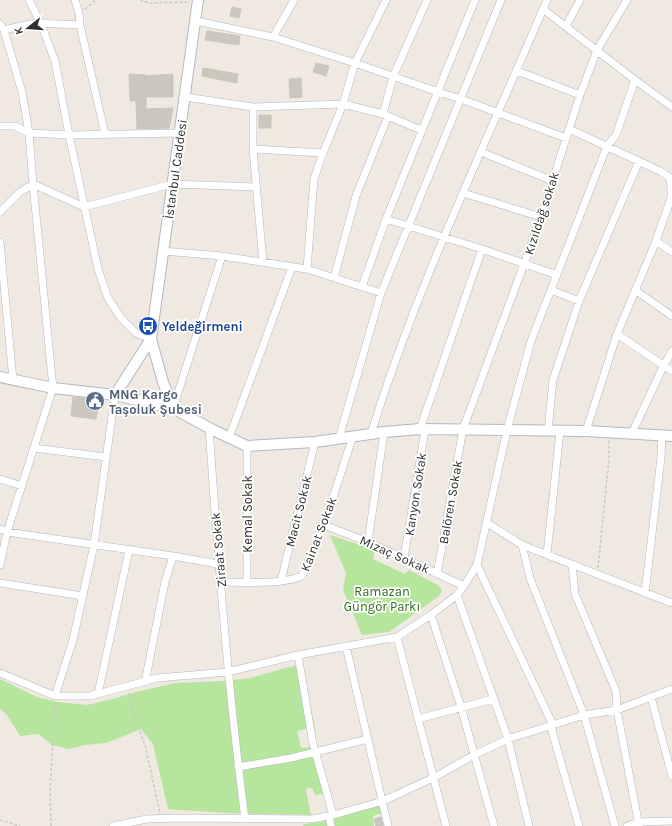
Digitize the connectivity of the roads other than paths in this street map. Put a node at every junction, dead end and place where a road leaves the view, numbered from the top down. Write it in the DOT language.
graph roads {
  1 [pos="29,0"];
  2 [pos="75,0"];
  3 [pos="294,0"];
  4 [pos="427,0"];
  5 [pos="475,0"];
  6 [pos="501,0"];
  7 [pos="547,0"];
  8 [pos="580,0"];
  9 [pos="627,0"];
  10 [pos="198,1"];
  11 [pos="382,1"];
  12 [pos="543,9"];
  13 [pos="196,21"];
  14 [pos="41,24"];
  15 [pos="80,26"];
  16 [pos="566,26"];
  17 [pos="2,27"];
  18 [pos="273,37"];
  19 [pos="597,50"];
  20 [pos="355,63"];
  21 [pos="516,71"];
  22 [pos="393,77"];
  23 [pos="635,80"];
  24 [pos="438,92"];
  25 [pos="580,95"];
  26 [pos="185,97"];
  27 [pos="461,99"];
  28 [pos="343,104"];
  29 [pos="672,106"];
  30 [pos="253,107"];
  31 [pos="499,113"];
  32 [pos="386,115"];
  33 [pos="0,126"];
  34 [pos="569,129"];
  35 [pos="421,130"];
  36 [pos="29,133"];
  37 [pos="180,133"];
  38 [pos="105,134"];
  39 [pos="69,135"];
  40 [pos="566,138"];
  41 [pos="607,146"];
  42 [pos="253,148"];
  43 [pos="481,152"];
  44 [pos="323,153"];
  45 [pos="639,161"];
  46 [pos="670,176"];
  47 [pos="552,181"];
  48 [pos="33,184"];
  49 [pos="172,184"];
  50 [pos="256,188"];
  51 [pos="672,189"];
  52 [pos="463,193"];
  53 [pos="84,206"];
  54 [pos="0,212"];
  55 [pos="541,217"];
  56 [pos="386,218"];
  57 [pos="409,226"];
  58 [pos="444,237"];
  59 [pos="656,241"];
  60 [pos="0,242"];
  61 [pos="482,250"];
  62 [pos="163,251"];
  63 [pos="672,252"];
  64 [pos="222,256"];
  65 [pos="263,262"];
  66 [pos="524,264"];
  67 [pos="292,266"];
  68 [pos="307,269"];
  69 [pos="557,276"];
  70 [pos="334,278"];
  71 [pos="362,287"];
  72 [pos="551,290"];
  73 [pos="635,290"];
  74 [pos="381,293"];
  75 [pos="579,302"];
  76 [pos="672,316"];
  77 [pos="617,334"];
  78 [pos="151,339"];
  79 [pos="672,351"];
  80 [pos="664,365"];
  81 [pos="672,371"];
  82 [pos="0,377"];
  83 [pos="13,380"];
  84 [pos="53,388"];
  85 [pos="115,395"];
  86 [pos="173,408"];
  87 [pos="209,427"];
  88 [pos="422,429"];
  89 [pos="463,429"];
  90 [pos="507,430"];
  91 [pos="548,431"];
  92 [pos="560,431"];
  93 [pos="384,432"];
  94 [pos="586,432"];
  95 [pos="632,433"];
  96 [pos="371,434"];
  97 [pos="353,436"];
  98 [pos="667,436"];
  99 [pos="229,438"];
  100 [pos="339,438"];
  101 [pos="315,442"];
  102 [pos="247,446"];
  103 [pos="34,448"];
  104 [pos="106,457"];
  105 [pos="0,479"];
  106 [pos="22,486"];
  107 [pos="487,523"];
  108 [pos="324,525"];
  109 [pos="3,530"];
  110 [pos="368,542"];
  111 [pos="94,545"];
  112 [pos="522,545"];
  113 [pos="129,550"];
  114 [pos="548,554"];
  115 [pos="173,556"];
  116 [pos="404,558"];
  117 [pos="218,564"];
  118 [pos="572,564"];
  119 [pos="0,565"];
  120 [pos="477,565"];
  121 [pos="437,574"];
  122 [pos="282,581"];
  123 [pos="221,582"];
  124 [pos="247,582"];
  125 [pos="0,583"];
  126 [pos="464,586"];
  127 [pos="645,593"];
  128 [pos="457,595"];
  129 [pos="82,596"];
  130 [pos="672,604"];
  131 [pos="431,615"];
  132 [pos="398,637"];
  133 [pos="346,646"];
  134 [pos="298,655"];
  135 [pos="228,672"];
  136 [pos="0,673"];
  137 [pos="145,682"];
  138 [pos="672,689"];
  139 [pos="98,694"];
  140 [pos="55,696"];
  141 [pos="651,697"];
  142 [pos="492,699"];
  143 [pos="461,707"];
  144 [pos="617,710"];
  145 [pos="584,715"];
  146 [pos="418,719"];
  147 [pos="553,725"];
  148 [pos="368,739"];
  149 [pos="508,739"];
  150 [pos="315,752"];
  151 [pos="474,755"];
  152 [pos="238,767"];
  153 [pos="672,776"];
  154 [pos="433,778"];
  155 [pos="383,801"];
  156 [pos="331,816"];
  157 [pos="245,818"];
  158 [pos="672,821"];
  159 [pos="162,822"];
  160 [pos="639,824"];
  161 [pos="113,826"];
  162 [pos="331,826"];
  163 [pos="388,826"];
  164 [pos="446,826"];
  165 [pos="494,826"];
  166 [pos="529,826"];
  167 [pos="579,826"];
  168 [pos="615,826"];
  169 [pos="627,826"];
  1 -- 14 [label="street"];
  2 -- 15 [label="street"];
  3 -- 18 [label="street"];
  4 -- 22 [label="street"];
  5 -- 24 [label="street"];
  6 -- 27 [label="street"];
  7 -- 12 [label="street"];
  8 -- 16 [label="street"];
  9 -- 19 [label="street, Kızıldağ sokak"];
  10 -- 13 [label="street, İstanbul Caddesi"];
  11 -- 20 [label="street"];
  12 -- 16 [label="street"];
  12 -- 21 [label="street"];
  13 -- 18 [label="street"];
  13 -- 26 [label="street, İstanbul Caddesi"];
  14 -- 15 [label="street"];
  14 -- 17 [label="street"];
  14 -- 39 [label="street"];
  15 -- 38 [label="street"];
  16 -- 19 [label="street"];
  17 -- 36 [label="street"];
  18 -- 20 [label="street"];
  19 -- 23 [label="street"];
  19 -- 25 [label="street, Kızıldağ sokak"];
  20 -- 22 [label="street"];
  20 -- 28 [label="street"];
  21 -- 25 [label="street"];
  21 -- 31 [label="street"];
  22 -- 24 [label="street"];
  22 -- 32 [label="street"];
  23 -- 29 [label="street"];
  23 -- 41 [label="street"];
  24 -- 27 [label="street"];
  24 -- 35 [label="street"];
  25 -- 34 [label="street, Kızıldağ sokak"];
  26 -- 30 [label="street"];
  26 -- 37 [label="street, İstanbul Caddesi"];
  27 -- 31 [label="street"];
  27 -- 57 [label="street"];
  28 -- 30 [label="street"];
  28 -- 32 [label="street"];
  28 -- 44 [label="street"];
  30 -- 42 [label="street"];
  31 -- 40 [label="street"];
  31 -- 43 [label="street"];
  32 -- 35 [label="street"];
  32 -- 70 [label="street"];
  33 -- 36 [label="street"];
  34 -- 40 [label="street, Kızıldağ sokak"];
  34 -- 41 [label="street"];
  35 -- 56 [label="street"];
  36 -- 39 [label="street"];
  36 -- 48 [label="street"];
  37 -- 38 [label="street"];
  37 -- 49 [label="street, İstanbul Caddesi"];
  38 -- 39 [label="street"];
  39 -- 53 [label="street"];
  40 -- 47 [label="street, Kızıldağ sokak"];
  41 -- 45 [label="street"];
  41 -- 69 [label="street"];
  42 -- 44 [label="street"];
  42 -- 50 [label="street"];
  43 -- 47 [label="street"];
  43 -- 52 [label="street"];
  44 -- 68 [label="street"];
  45 -- 46 [label="street"];
  45 -- 75 [label="street"];
  46 -- 51 [label="street"];
  47 -- 55 [label="street, Kızıldağ sokak"];
  48 -- 53 [label="street"];
  48 -- 54 [label="street"];
  48 -- 84 [label="street"];
  49 -- 50 [label="street"];
  49 -- 53 [label="street"];
  49 -- 62 [label="street, İstanbul Caddesi"];
  50 -- 65 [label="street"];
  51 -- 59 [label="street"];
  52 -- 55 [label="street"];
  52 -- 58 [label="street"];
  53 -- 78 [label="street"];
  55 -- 66 [label="street, Kızıldağ sokak"];
  56 -- 57 [label="street"];
  56 -- 71 [label="street"];
  57 -- 58 [label="street"];
  57 -- 74 [label="street"];
  58 -- 61 [label="street"];
  58 -- 96 [label="street"];
  59 -- 63 [label="street"];
  59 -- 73 [label="street"];
  60 -- 83 [label="street"];
  61 -- 66 [label="street"];
  61 -- 88 [label="street, Kanyon Sokak"];
  62 -- 64 [label="street"];
  62 -- 78 [label="street, İstanbul Caddesi"];
  64 -- 65 [label="street"];
  64 -- 86 [label="street"];
  65 -- 67 [label="street"];
  66 -- 69 [label="street"];
  66 -- 89 [label="street, Kızıldağ sokak"];
  67 -- 68 [label="street"];
  67 -- 99 [label="street"];
  68 -- 70 [label="street"];
  69 -- 72 [label="street"];
  70 -- 71 [label="street"];
  71 -- 74 [label="street"];
  72 -- 75 [label="street"];
  72 -- 90 [label="street"];
  73 -- 76 [label="street"];
  73 -- 77 [label="street"];
  74 -- 100 [label="street"];
  75 -- 91 [label="street"];
  77 -- 80 [label="street"];
  77 -- 94 [label="street"];
  78 -- 85 [label="street"];
  78 -- 86 [label="street"];
  79 -- 80 [label="street"];
  80 -- 81 [label="street"];
  80 -- 95 [label="street"];
  82 -- 83 [label="street"];
  83 -- 84 [label="street"];
  84 -- 85 [label="street"];
  84 -- 103 [label="street"];
  85 -- 86 [label="street"];
  85 -- 104 [label="street"];
  86 -- 87 [label="street"];
  87 -- 99 [label="street"];
  87 -- 117 [label="street, Ziraat Sokak"];
  88 -- 89 [label="street"];
  88 -- 93 [label="street"];
  88 -- 116 [label="street, Kanyon Sokak"];
  89 -- 90 [label="street"];
  89 -- 121 [label="street, Balören Sokak"];
  90 -- 91 [label="street"];
  90 -- 107 [label="street"];
  91 -- 92 [label="street"];
  92 -- 94 [label="street"];
  92 -- 114 [label="street"];
  93 -- 96 [label="street"];
  93 -- 110 [label="street"];
  94 -- 95 [label="street"];
  95 -- 98 [label="street"];
  96 -- 97 [label="street"];
  97 -- 100 [label="street"];
  97 -- 108 [label="street, Kainat Sokak"];
  98 -- 127 [label="street"];
  99 -- 102 [label="street"];
  100 -- 101 [label="street"];
  101 -- 102 [label="street"];
  101 -- 122 [label="street, Macit Sokak"];
  102 -- 124 [label="street, Kemal Sokak"];
  103 -- 104 [label="street"];
  103 -- 106 [label="street"];
  104 -- 111 [label="street"];
  105 -- 106 [label="street"];
  106 -- 109 [label="street"];
  107 -- 112 [label="street"];
  107 -- 120 [label="street"];
  108 -- 110 [label="street, Mizaç Sokak"];
  108 -- 122 [label="street, Kainat Sokak"];
  109 -- 111 [label="street"];
  109 -- 119 [label="street"];
  110 -- 116 [label="street, Mizaç Sokak"];
  111 -- 113 [label="street"];
  111 -- 129 [label="street"];
  112 -- 114 [label="street"];
  112 -- 145 [label="street"];
  113 -- 115 [label="street"];
  113 -- 139 [label="street"];
  114 -- 118 [label="street"];
  115 -- 117 [label="street"];
  115 -- 137 [label="street"];
  116 -- 121 [label="street, Mizaç Sokak"];
  117 -- 123 [label="street, Ziraat Sokak"];
  118 -- 127 [label="street"];
  118 -- 144 [label="street"];
  120 -- 126 [label="street"];
  120 -- 147 [label="street"];
  121 -- 126 [label="street, Mizaç Sokak"];
  122 -- 124 [label="street, Kainat Sokak"];
  123 -- 124 [label="street, Kainat Sokak"];
  123 -- 135 [label="street, Ziraat Sokak"];
  125 -- 129 [label="street"];
  126 -- 128 [label="street"];
  127 -- 130 [label="street"];
  128 -- 131 [label="street"];
  128 -- 142 [label="street"];
  129 -- 140 [label="street"];
  131 -- 132 [label="street"];
  131 -- 143 [label="street"];
  132 -- 133 [label="street"];
  132 -- 146 [label="street"];
  133 -- 134 [label="street"];
  133 -- 148 [label="street"];
  134 -- 135 [label="street"];
  134 -- 150 [label="street"];
  135 -- 137 [label="street"];
  135 -- 152 [label="street, Ziraat Sokak"];
  136 -- 140 [label="street"];
  137 -- 139 [label="street"];
  138 -- 141 [label="street"];
  139 -- 140 [label="street"];
  141 -- 144 [label="street"];
  141 -- 153 [label="street"];
  142 -- 143 [label="street"];
  142 -- 149 [label="street"];
  143 -- 146 [label="street"];
  143 -- 151 [label="street"];
  144 -- 145 [label="street"];
  144 -- 160 [label="street"];
  145 -- 147 [label="street"];
  145 -- 168 [label="street"];
  146 -- 154 [label="street"];
  147 -- 149 [label="street"];
  147 -- 167 [label="street"];
  148 -- 150 [label="street"];
  148 -- 155 [label="street"];
  149 -- 151 [label="street"];
  149 -- 166 [label="street"];
  150 -- 152 [label="street"];
  150 -- 156 [label="street"];
  151 -- 154 [label="street"];
  151 -- 165 [label="street"];
  152 -- 157 [label="street, Ziraat Sokak"];
  154 -- 155 [label="street"];
  154 -- 164 [label="street"];
  155 -- 156 [label="street"];
  155 -- 163 [label="street"];
  156 -- 157 [label="street"];
  156 -- 162 [label="street"];
  157 -- 159 [label="street"];
  158 -- 160 [label="street"];
  159 -- 161 [label="street"];
  160 -- 169 [label="street"];
}
